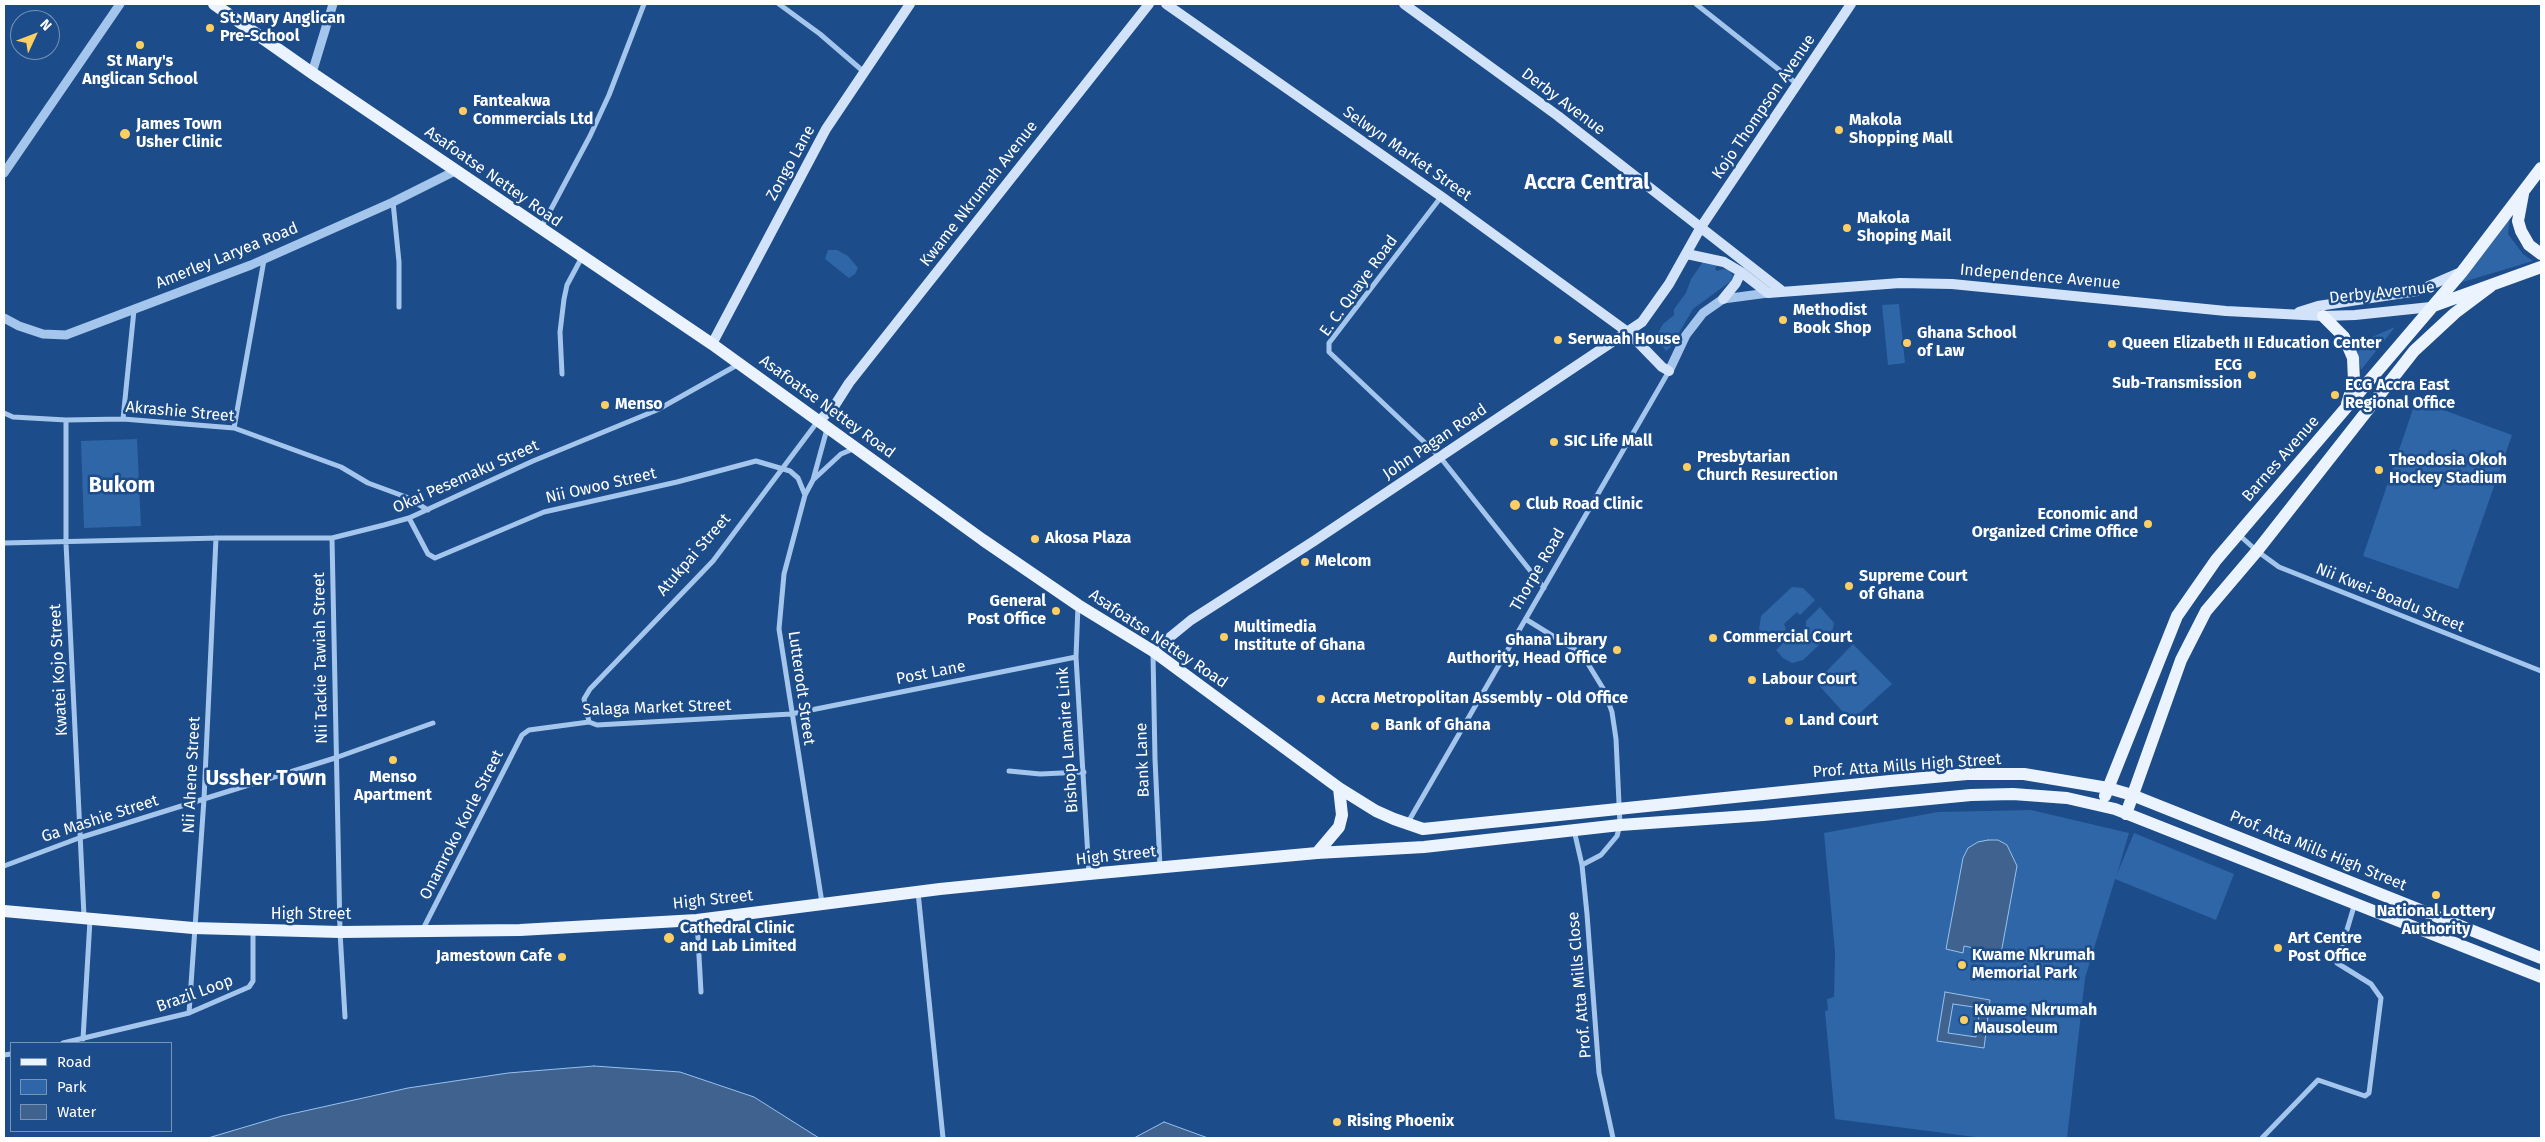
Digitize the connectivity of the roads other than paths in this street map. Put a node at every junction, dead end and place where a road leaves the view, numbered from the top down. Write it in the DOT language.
graph roads {
  1 [pos="120,4"];
  2 [pos="214,4"];
  3 [pos="333,4"];
  4 [pos="644,4"];
  5 [pos="779,4"];
  6 [pos="910,4"];
  7 [pos="1149,4"];
  8 [pos="1166,4"];
  9 [pos="1696,4"];
  10 [pos="1851,4"];
  11 [pos="1407,5"];
  12 [pos="864,72"];
  13 [pos="312,73"];
  14 [pos="1797,85"];
  15 [pos="2541,168"];
  16 [pos="455,171"];
  17 [pos="4,172"];
  18 [pos="2524,189"];
  19 [pos="1442,197"];
  20 [pos="393,202"];
  21 [pos="1701,227"];
  22 [pos="540,229"];
  23 [pos="1687,254"];
  24 [pos="2541,254"];
  25 [pos="582,257"];
  26 [pos="264,259"];
  27 [pos="2541,267"];
  28 [pos="1740,272"];
  29 [pos="2462,272"];
  30 [pos="2491,286"];
  31 [pos="1782,291"];
  32 [pos="1768,293"];
  33 [pos="1724,299"];
  34 [pos="399,307"];
  35 [pos="2431,307"];
  36 [pos="134,309"];
  37 [pos="2296,313"];
  38 [pos="2323,316"];
  39 [pos="4,318"];
  40 [pos="1629,333"];
  41 [pos="712,344"];
  42 [pos="739,364"];
  43 [pos="1670,371"];
  44 [pos="562,374"];
  45 [pos="2344,412"];
  46 [pos="4,413"];
  47 [pos="123,419"];
  48 [pos="66,420"];
  49 [pos="823,424"];
  50 [pos="234,428"];
  51 [pos="856,448"];
  52 [pos="1440,457"];
  53 [pos="783,468"];
  54 [pos="813,480"];
  55 [pos="805,495"];
  56 [pos="428,510"];
  57 [pos="410,518"];
  58 [pos="2238,534"];
  59 [pos="216,538"];
  60 [pos="332,538"];
  61 [pos="66,543"];
  62 [pos="4,544"];
  63 [pos="2257,551"];
  64 [pos="1544,588"];
  65 [pos="1078,605"];
  66 [pos="1527,620"];
  67 [pos="1153,651"];
  68 [pos="1076,657"];
  69 [pos="2541,671"];
  70 [pos="791,714"];
  71 [pos="589,722"];
  72 [pos="433,723"];
  73 [pos="525,732"];
  74 [pos="335,758"];
  75 [pos="1009,771"];
  76 [pos="1084,772"];
  77 [pos="1339,788"];
  78 [pos="2108,788"];
  79 [pos="2132,795"];
  80 [pos="204,799"];
  81 [pos="2102,805"];
  82 [pos="1619,808"];
  83 [pos="2126,814"];
  84 [pos="1407,824"];
  85 [pos="1620,825"];
  86 [pos="1423,829"];
  87 [pos="1574,830"];
  88 [pos="80,838"];
  89 [pos="1424,847"];
  90 [pos="1317,852"];
  91 [pos="1582,865"];
  92 [pos="4,866"];
  93 [pos="1160,868"];
  94 [pos="1089,874"];
  95 [pos="918,892"];
  96 [pos="822,903"];
  97 [pos="2355,903"];
  98 [pos="4,911"];
  99 [pos="87,919"];
  100 [pos="697,920"];
  101 [pos="193,928"];
  102 [pos="423,929"];
  103 [pos="253,930"];
  104 [pos="340,932"];
  105 [pos="2541,958"];
  106 [pos="2541,977"];
  107 [pos="701,992"];
  108 [pos="189,1013"];
  109 [pos="345,1017"];
  110 [pos="84,1039"];
  111 [pos="68,1042"];
  112 [pos="944,1138"];
  113 [pos="1613,1138"];
  114 [pos="2262,1138"];
  1 -- 17 [label="street"];
  2 -- 13 [label="main road, Asafoatse Nettey Road"];
  3 -- 13 [label="street"];
  4 -- 22 [label="street"];
  5 -- 12 [label="street"];
  6 -- 12 [label="main road, Zongo Lane"];
  7 -- 49 [label="main road, Kwame Nkrumah Avenue"];
  8 -- 19 [label="main road, Selwyn Market Street"];
  9 -- 14 [label="street"];
  10 -- 14 [label="main road, Kojo Thompson Avenue"];
  11 -- 21 [label="main road, Derby Avenue"];
  12 -- 41 [label="main road, Zongo Lane"];
  13 -- 16 [label="main road, Asafoatse Nettey Road"];
  14 -- 21 [label="main road, Kojo Thompson Avenue"];
  15 -- 18 [label="main road, Barnes Avenue"];
  16 -- 20 [label="street, Amerley Laryea Road"];
  16 -- 22 [label="main road, Asafoatse Nettey Road"];
  18 -- 24 [label="main road"];
  18 -- 29 [label="main road, Barnes Avenue"];
  19 -- 40 [label="main road, Selwyn Market Street"];
  19 -- 52 [label="street, E. C. Quaye Road"];
  20 -- 26 [label="street, Amerley Laryea Road"];
  20 -- 34 [label="street"];
  21 -- 23 [label="main road, John Pagan Road"];
  21 -- 31 [label="main road"];
  22 -- 25 [label="main road, Asafoatse Nettey Road"];
  23 -- 28 [label="main road"];
  23 -- 40 [label="main road, John Pagan Road"];
  25 -- 41 [label="main road, Asafoatse Nettey Road"];
  25 -- 44 [label="street"];
  26 -- 36 [label="street, Amerley Laryea Road"];
  26 -- 50 [label="street"];
  27 -- 30 [label="main road"];
  28 -- 32 [label="main road"];
  28 -- 33 [label="main road"];
  29 -- 35 [label="main road, Barnes Avenue"];
  29 -- 37 [label="main road, Derby Avernue"];
  30 -- 35 [label="main road, Derby Avernue"];
  30 -- 63 [label="main road"];
  31 -- 32 [label="main road, Independence Avenue"];
  31 -- 37 [label="main road, Independence Avenue"];
  32 -- 33 [label="street, Thorpe Road"];
  33 -- 43 [label="street, Thorpe Road"];
  35 -- 38 [label="main road, Derby Avernue"];
  35 -- 45 [label="main road, Barnes Avenue"];
  36 -- 39 [label="street, Amerley Laryea Road"];
  36 -- 47 [label="street"];
  37 -- 38 [label="main road, Derby Avernue"];
  38 -- 45 [label="main road"];
  40 -- 43 [label="main road, Selwyn Market Street"];
  40 -- 52 [label="main road, John Pagan Road"];
  41 -- 42 [label="main road, Asafoatse Nettey Road"];
  42 -- 49 [label="main road, Asafoatse Nettey Road"];
  42 -- 56 [label="street, Okai Pesemaku Street"];
  43 -- 64 [label="street, Thorpe Road"];
  45 -- 58 [label="main road, Barnes Avenue"];
  46 -- 48 [label="street, Akrashie Street"];
  47 -- 48 [label="street, Akrashie Street"];
  47 -- 50 [label="street, Akrashie Street"];
  48 -- 61 [label="street, Kwatei Kojo Street"];
  49 -- 51 [label="main road, Asafoatse Nettey Road"];
  49 -- 53 [label="street, Atukpai Street"];
  49 -- 54 [label="street"];
  50 -- 56 [label="street, Akrashie Street"];
  51 -- 54 [label="street"];
  51 -- 65 [label="main road, Asafoatse Nettey Road"];
  52 -- 64 [label="street, E. C. Quaye Road"];
  52 -- 67 [label="main road, John Pagan Road"];
  53 -- 55 [label="street"];
  53 -- 57 [label="street, Nii Owoo Street"];
  53 -- 71 [label="street, Atukpai Street"];
  54 -- 55 [label="street, Lutterodt Street"];
  55 -- 70 [label="street, Lutterodt Street"];
  56 -- 57 [label="street, Okai Pesemaku Street"];
  57 -- 60 [label="street, Okai Pesemaku Street"];
  58 -- 63 [label="street, Nii Kwei-Boadu Street"];
  58 -- 78 [label="main road, Barnes Avenue"];
  59 -- 60 [label="street, Okai Pesemaku Street"];
  59 -- 61 [label="street, Okai Pesemaku Street"];
  59 -- 80 [label="street, Nii Ahene Street"];
  60 -- 74 [label="street, Nii Tackie Tawiah Street"];
  61 -- 62 [label="street, Okai Pesemaku Street"];
  61 -- 88 [label="street, Kwatei Kojo Street"];
  63 -- 69 [label="street, Nii Kwei-Boadu Street"];
  63 -- 79 [label="main road"];
  64 -- 66 [label="street, Thorpe Road"];
  65 -- 67 [label="main road, Asafoatse Nettey Road"];
  65 -- 68 [label="street, Bishop Lamaire Link"];
  66 -- 82 [label="street"];
  66 -- 84 [label="street, Thorpe Road"];
  67 -- 77 [label="main road, Asafoatse Nettey Road"];
  67 -- 93 [label="street, Bank Lane"];
  68 -- 70 [label="street, Post Lane"];
  68 -- 76 [label="street, Bishop Lamaire Link"];
  70 -- 71 [label="street, Salaga Market Street"];
  70 -- 96 [label="street, Lutterodt Street"];
  71 -- 73 [label="street, Salaga Market Street"];
  72 -- 74 [label="street, Ga Mashie Street"];
  73 -- 102 [label="street, Onamroko Korle Street"];
  74 -- 80 [label="street, Ga Mashie Street"];
  74 -- 104 [label="street, Nii Tackie Tawiah Street"];
  75 -- 76 [label="street"];
  76 -- 94 [label="street, Bishop Lamaire Link"];
  77 -- 84 [label="main road, Asafoatse Nettey Road"];
  77 -- 90 [label="main road"];
  78 -- 79 [label="main road, Prof. Atta Mills High Street"];
  78 -- 81 [label="main road, Barnes Avenue"];
  78 -- 82 [label="main road, Prof. Atta Mills High Street"];
  79 -- 83 [label="main road"];
  79 -- 105 [label="main road, Prof. Atta Mills High Street"];
  80 -- 88 [label="street, Ga Mashie Street"];
  80 -- 101 [label="street, Nii Ahene Street"];
  81 -- 83 [label="main road, Prof. Atta Mills High Street"];
  81 -- 85 [label="main road, Prof. Atta Mills High Street"];
  82 -- 85 [label="street"];
  82 -- 86 [label="main road, Prof. Atta Mills High Street"];
  83 -- 97 [label="main road, Prof. Atta Mills High Street"];
  84 -- 86 [label="main road, Asafoatse Nettey Road"];
  85 -- 87 [label="main road, Prof. Atta Mills High Street"];
  85 -- 91 [label="street"];
  86 -- 89 [label="main road"];
  87 -- 89 [label="main road, Prof. Atta Mills High Street"];
  87 -- 91 [label="street, Prof. Atta Mills Close"];
  88 -- 92 [label="street, Ga Mashie Street"];
  88 -- 99 [label="street, Kwatei Kojo Street"];
  89 -- 90 [label="main road, High Street"];
  90 -- 93 [label="main road, High Street"];
  91 -- 113 [label="street, Prof. Atta Mills Close"];
  93 -- 94 [label="main road, High Street"];
  94 -- 95 [label="main road, High Street"];
  95 -- 96 [label="main road, High Street"];
  95 -- 112 [label="street"];
  96 -- 100 [label="main road, High Street"];
  97 -- 106 [label="main road, Prof. Atta Mills High Street"];
  97 -- 114 [label="street"];
  98 -- 99 [label="main road, High Street"];
  99 -- 101 [label="main road, High Street"];
  99 -- 110 [label="street, Kwatei Kojo Street"];
  100 -- 102 [label="main road, High Street"];
  100 -- 107 [label="street"];
  101 -- 103 [label="main road, High Street"];
  101 -- 108 [label="street, Nii Ahene Street"];
  102 -- 104 [label="main road, High Street"];
  103 -- 104 [label="main road, High Street"];
  103 -- 108 [label="street, Brazil Loop"];
  104 -- 109 [label="street, Nii Tackie Tawiah Street"];
  108 -- 110 [label="street, Brazil Loop"];
  110 -- 111 [label="street, Brazil Loop"];
}
